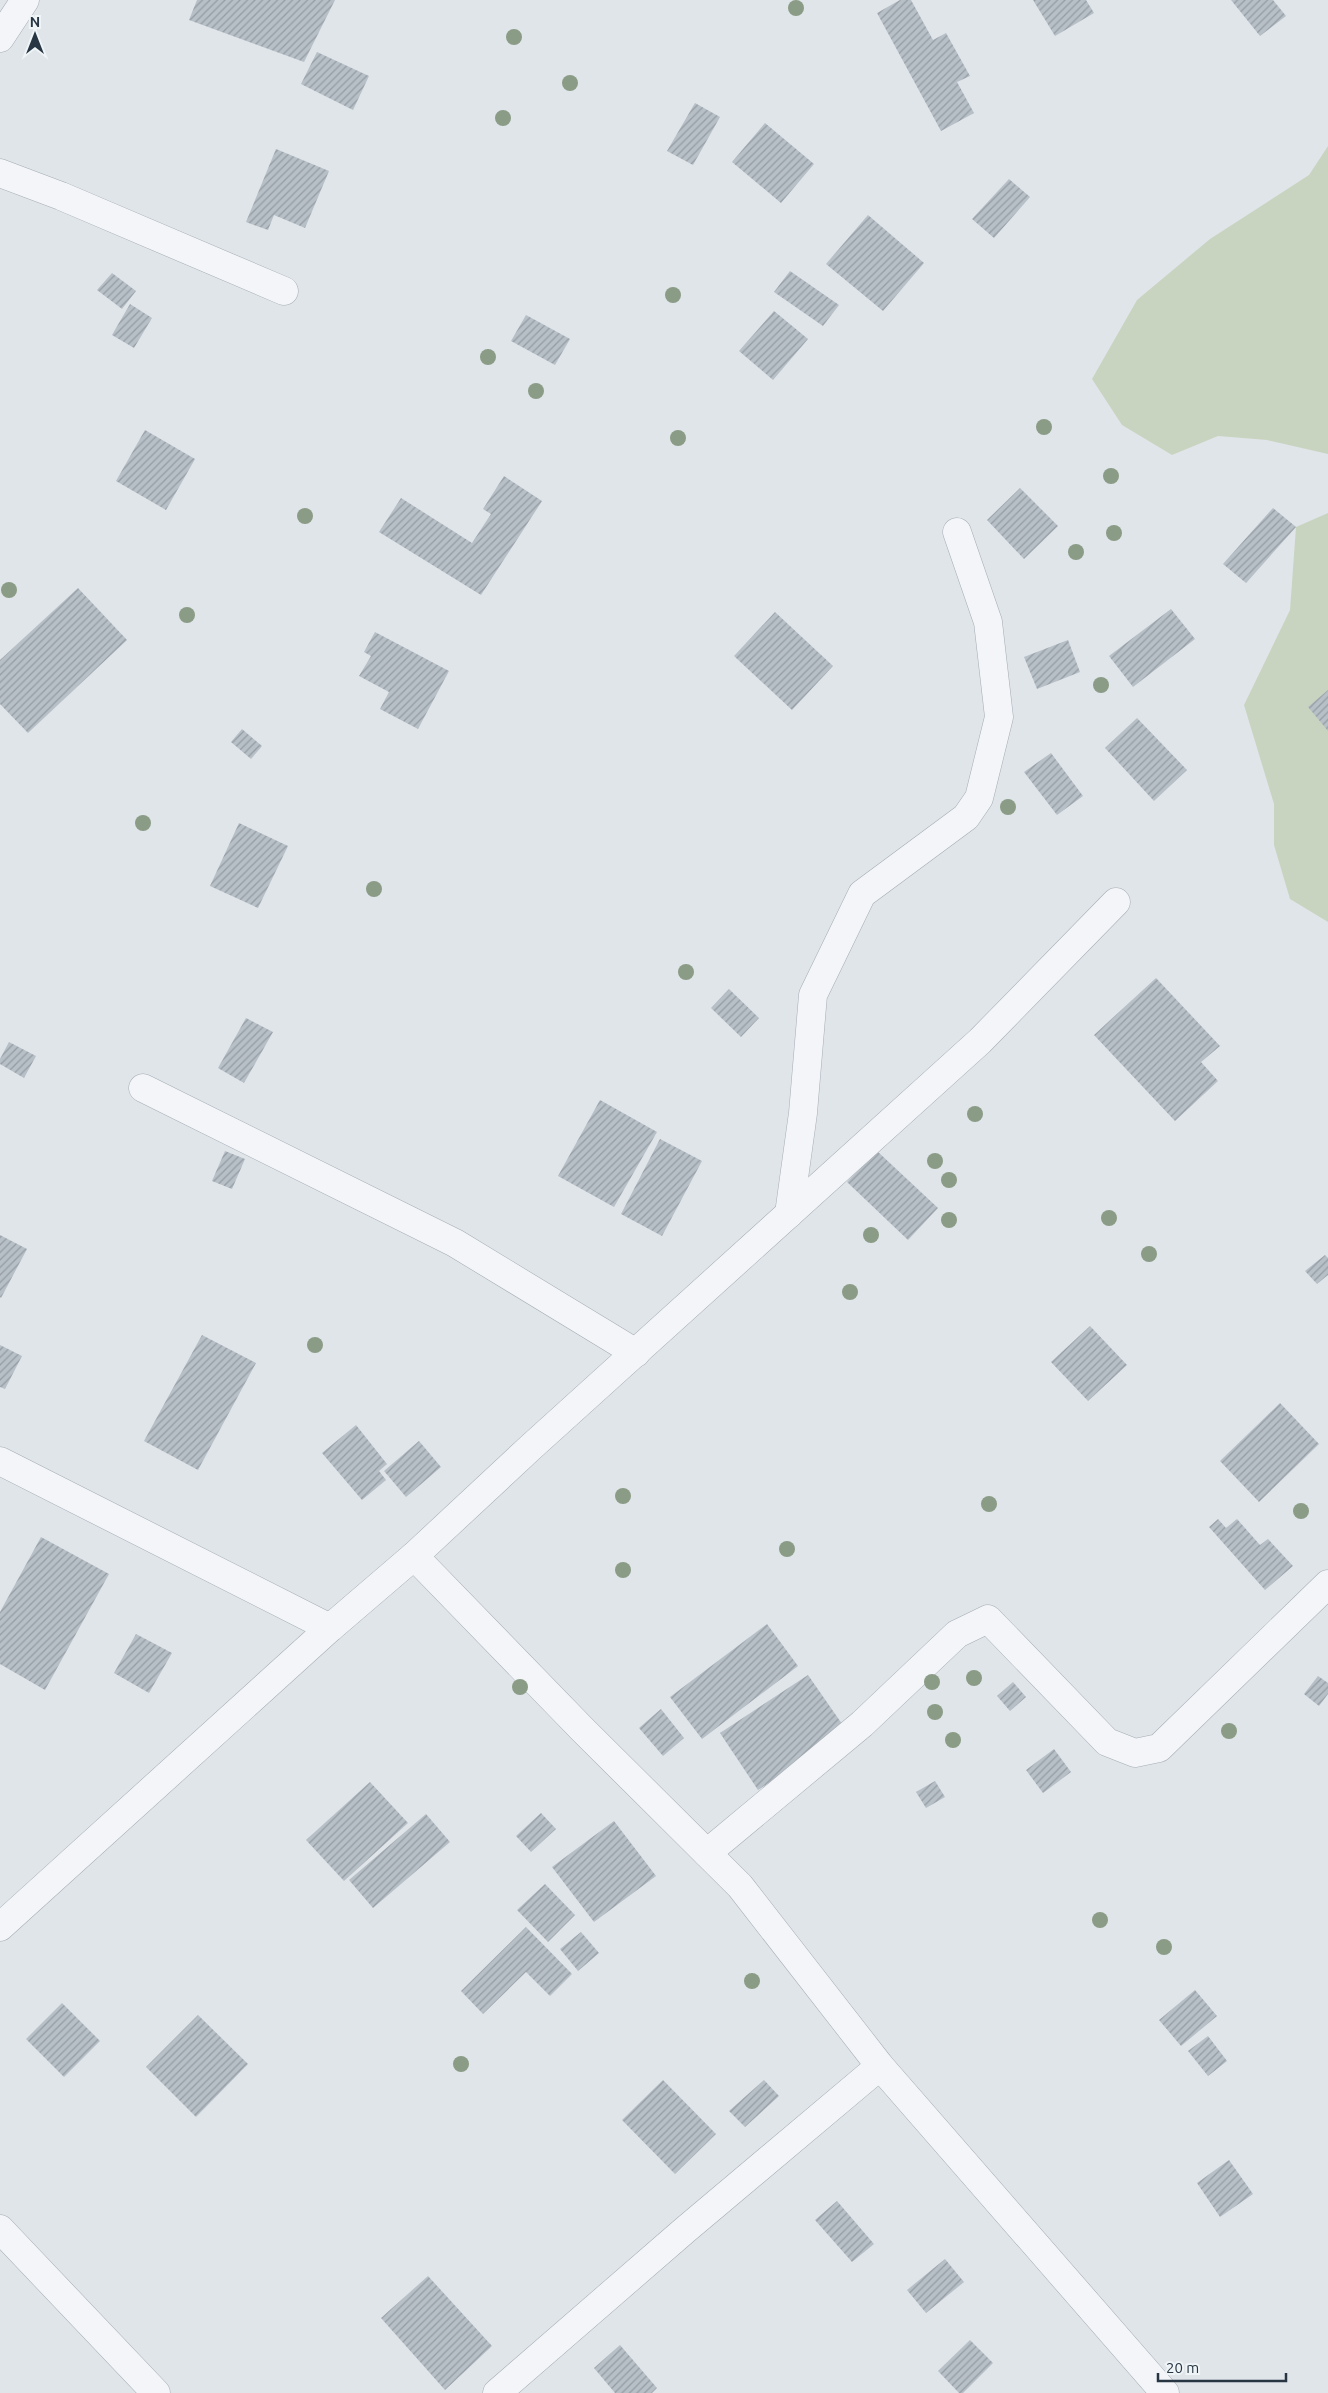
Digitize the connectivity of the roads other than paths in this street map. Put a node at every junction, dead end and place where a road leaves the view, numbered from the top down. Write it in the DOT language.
graph roads {
  1 [pos="25,0"];
  2 [pos="0,38"];
  3 [pos="0,173"];
  4 [pos="284,291"];
  5 [pos="957,532"];
  6 [pos="1116,902"];
  7 [pos="143,1088"];
  8 [pos="789,1214"];
  9 [pos="636,1353"];
  10 [pos="0,1461"];
  11 [pos="414,1556"];
  12 [pos="1328,1584"];
  13 [pos="330,1628"];
  14 [pos="708,1853"];
  15 [pos="0,1927"];
  16 [pos="880,2066"];
  17 [pos="0,2228"];
  18 [pos="156,2393"];
  19 [pos="497,2393"];
  20 [pos="1165,2393"];
  1 -- 2 [label="street"];
  3 -- 4 [label="street"];
  5 -- 8 [label="street"];
  6 -- 8 [label="street"];
  7 -- 9 [label="street"];
  8 -- 9 [label="street"];
  9 -- 11 [label="street"];
  10 -- 13 [label="street"];
  11 -- 13 [label="street"];
  11 -- 14 [label="street"];
  12 -- 14 [label="street"];
  13 -- 15 [label="street"];
  14 -- 16 [label="street"];
  16 -- 19 [label="street"];
  16 -- 20 [label="street"];
  17 -- 18 [label="street"];
}
